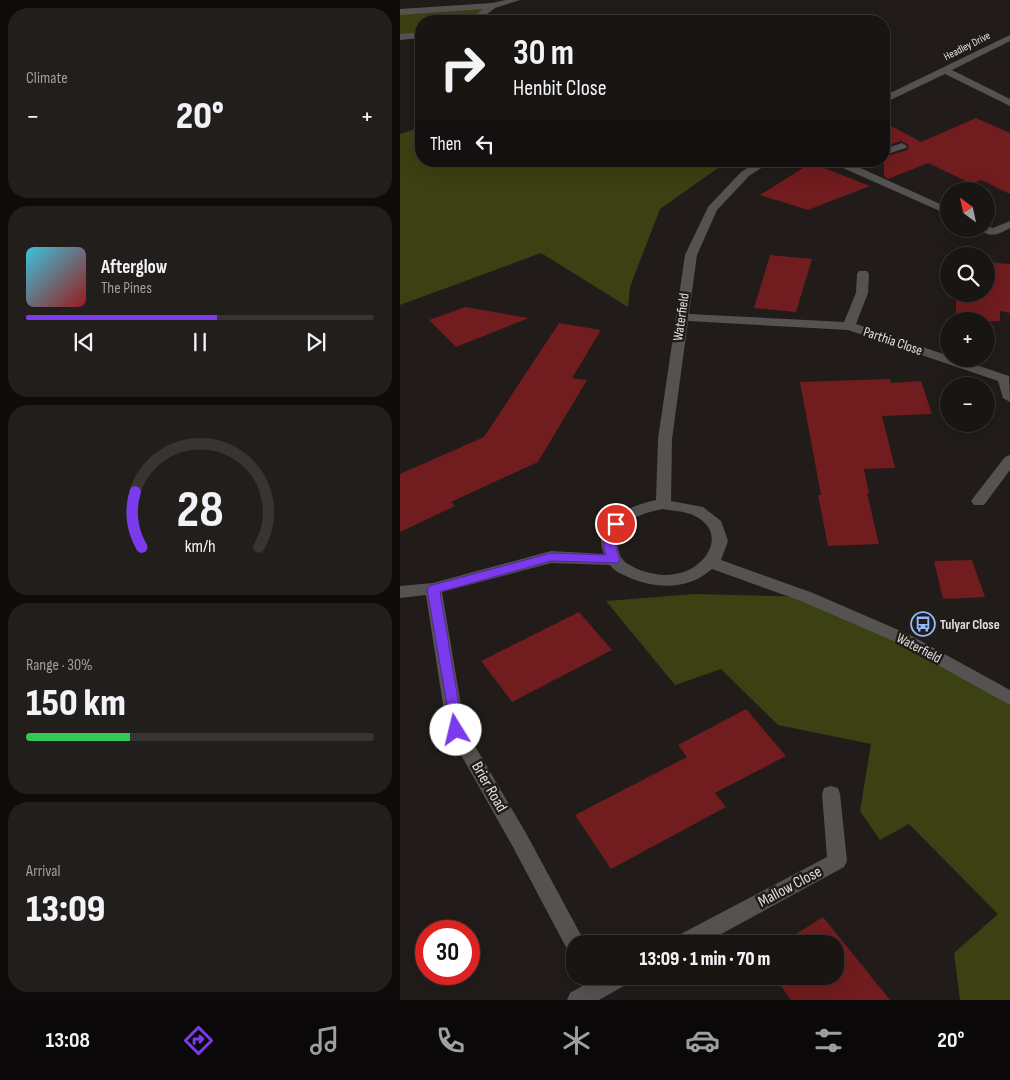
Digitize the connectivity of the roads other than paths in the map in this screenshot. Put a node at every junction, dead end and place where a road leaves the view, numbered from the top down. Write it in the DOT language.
graph roads {
  1 [pos="516,0"];
  2 [pos="492,6"];
  3 [pos="400,12"];
  4 [pos="481,15"];
  5 [pos="415,36"];
  6 [pos="400,37"];
  7 [pos="1010,38"];
  8 [pos="945,70"];
  9 [pos="890,97"];
  10 [pos="1010,102"];
  11 [pos="902,146"];
  12 [pos="890,150"];
  13 [pos="756,167"];
  14 [pos="849,167"];
  15 [pos="940,208"];
  16 [pos="1010,224"];
  17 [pos="995,231"];
  18 [pos="863,274"];
  19 [pos="681,317"];
  20 [pos="849,326"];
  21 [pos="1010,398"];
  22 [pos="1010,460"];
  23 [pos="979,501"];
  24 [pos="663,504"];
  25 [pos="614,560"];
  26 [pos="712,563"];
  27 [pos="433,589"];
  28 [pos="400,592"];
  29 [pos="1010,698"];
  30 [pos="831,794"];
  31 [pos="570,935"];
  32 [pos="699,935"];
  33 [pos="592,985"];
  34 [pos="578,1000"];
  1 -- 2 [label="street"];
  2 -- 3 [label="street"];
  2 -- 4 [label="street"];
  5 -- 6 [label="street"];
  7 -- 8 [label="street, Headley Drive"];
  8 -- 9 [label="street"];
  8 -- 10 [label="street, Headley Drive"];
  11 -- 12 [label="street"];
  13 -- 19 [label="street, Waterfield"];
  14 -- 15 [label="street"];
  16 -- 17 [label="street"];
  18 -- 20 [label="street, Parthia Close"];
  19 -- 20 [label="street, Parthia Close"];
  19 -- 24 [label="street, Waterfield"];
  20 -- 21 [label="street, Parthia Close"];
  22 -- 23 [label="street"];
  24 -- 25 [label="street"];
  24 -- 26 [label="street"];
  25 -- 26 [label="street"];
  25 -- 27 [label="street"];
  26 -- 29 [label="street, Waterfield"];
  27 -- 28 [label="street"];
  27 -- 31 [label="street, Brier Road"];
  30 -- 32 [label="street, Mallow Close"];
  33 -- 34 [label="street"];
}
